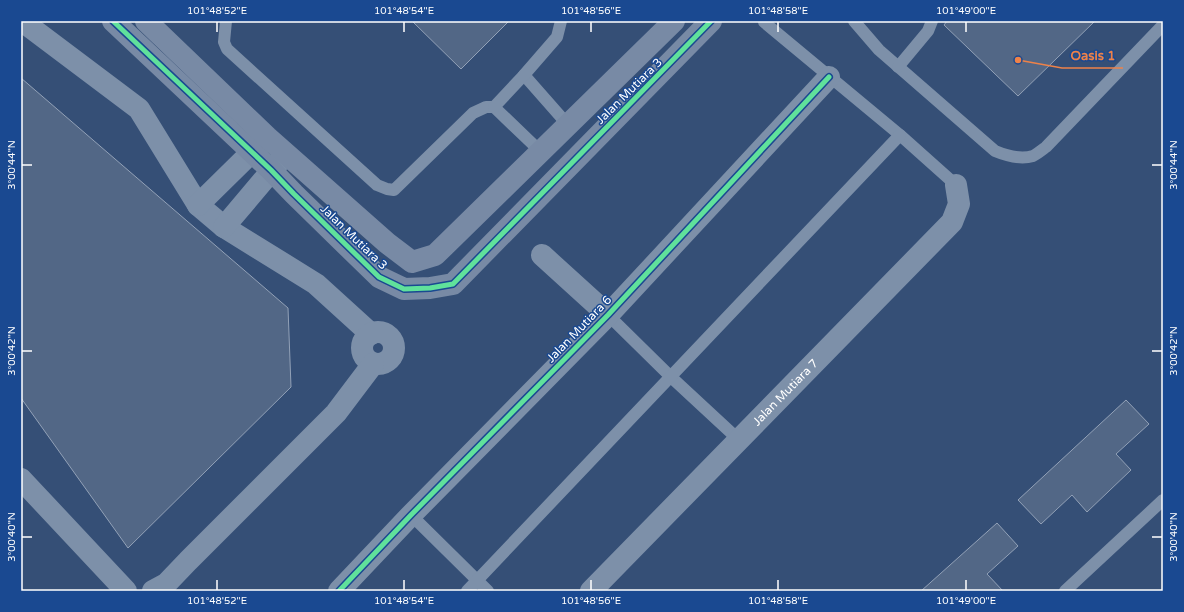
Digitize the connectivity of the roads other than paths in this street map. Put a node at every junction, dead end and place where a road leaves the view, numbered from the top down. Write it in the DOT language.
graph roads {
  1 [pos="22,21"];
  2 [pos="113,21"];
  3 [pos="146,21"];
  4 [pos="226,21"];
  5 [pos="561,21"];
  6 [pos="674,21"];
  7 [pos="711,21"];
  8 [pos="854,21"];
  9 [pos="932,21"];
  10 [pos="764,22"];
  11 [pos="1163,25"];
  12 [pos="898,67"];
  13 [pos="524,75"];
  14 [pos="829,77"];
  15 [pos="494,107"];
  16 [pos="568,125"];
  17 [pos="900,136"];
  18 [pos="260,144"];
  19 [pos="542,152"];
  20 [pos="287,154"];
  21 [pos="271,170"];
  22 [pos="956,185"];
  23 [pos="198,205"];
  24 [pos="224,227"];
  25 [pos="542,255"];
  26 [pos="608,315"];
  27 [pos="671,377"];
  28 [pos="739,440"];
  29 [pos="21,479"];
  30 [pos="1163,500"];
  31 [pos="411,515"];
  32 [pos="477,580"];
  33 [pos="126,591"];
  34 [pos="153,591"];
  35 [pos="339,591"];
  36 [pos="466,591"];
  37 [pos="488,591"];
  38 [pos="591,591"];
  39 [pos="1065,591"];
  1 -- 23 [label="street"];
  2 -- 18 [label="street, Jalan Mutiara 3"];
  3 -- 18 [label="street, Jalan Mutiara 3"];
  4 -- 15 [label="lane"];
  5 -- 13 [label="lane"];
  6 -- 16 [label="street, Jalan Mutiara 3"];
  7 -- 21 [label="street, Jalan Mutiara 3"];
  8 -- 12 [label="lane"];
  9 -- 12 [label="lane"];
  10 -- 14 [label="lane"];
  11 -- 12 [label="lane"];
  13 -- 15 [label="lane"];
  13 -- 16 [label="lane"];
  14 -- 17 [label="lane"];
  14 -- 26 [label="street, Jalan Mutiara 6"];
  15 -- 19 [label="lane"];
  16 -- 19 [label="street, Jalan Mutiara 3"];
  17 -- 22 [label="lane"];
  17 -- 27 [label="lane"];
  18 -- 20 [label="street, Jalan Mutiara 3"];
  18 -- 21 [label="street, Jalan Mutiara 3"];
  18 -- 23 [label="street"];
  19 -- 20 [label="street, Jalan Mutiara 3"];
  20 -- 21 [label="street"];
  21 -- 24 [label="street"];
  22 -- 28 [label="street, Jalan Mutiara 7"];
  23 -- 24 [label="street"];
  24 -- 34 [label="street"];
  25 -- 26 [label="street"];
  26 -- 27 [label="lane"];
  26 -- 31 [label="street, Jalan Mutiara 6"];
  27 -- 28 [label="lane"];
  27 -- 32 [label="lane"];
  28 -- 38 [label="street, Jalan Mutiara 7"];
  29 -- 33 [label="street"];
  30 -- 39 [label="lane"];
  31 -- 32 [label="lane"];
  31 -- 35 [label="street, Jalan Mutiara 6"];
  32 -- 36 [label="lane"];
  32 -- 37 [label="lane"];
}
